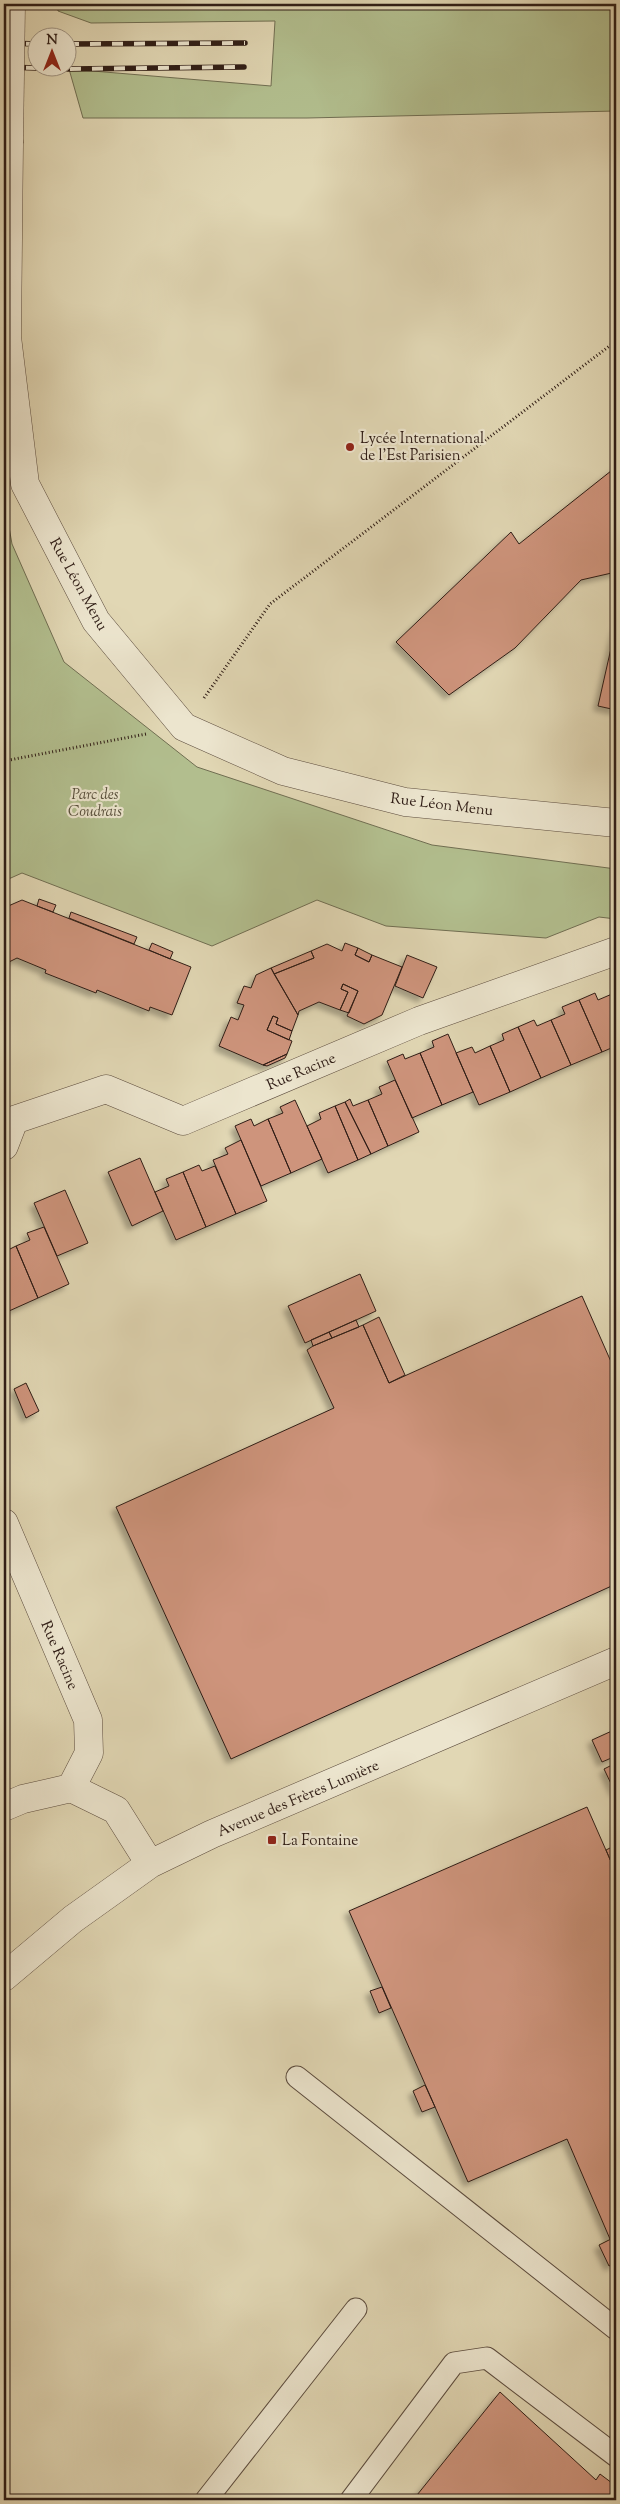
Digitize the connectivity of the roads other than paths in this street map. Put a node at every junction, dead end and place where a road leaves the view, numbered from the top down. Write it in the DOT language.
graph roads {
  1 [pos="11,4"];
  2 [pos="616,823"];
  3 [pos="616,951"];
  4 [pos="4,1146"];
  5 [pos="4,1523"];
  6 [pos="616,1662"];
  7 [pos="71,1788"];
  8 [pos="4,1807"];
  9 [pos="150,1864"];
  10 [pos="4,1977"];
  11 [pos="297,2077"];
  12 [pos="356,2308"];
  13 [pos="616,2329"];
  14 [pos="616,2456"];
  15 [pos="206,2500"];
  16 [pos="351,2500"];
  1 -- 2 [label="street, Rue Léon Menu, bridge"];
  3 -- 4 [label="street, Rue Racine"];
  5 -- 7 [label="street, Rue Racine"];
  6 -- 9 [label="street, Avenue des Frères Lumière"];
  7 -- 8 [label="street"];
  7 -- 9 [label="street"];
  9 -- 10 [label="street, Avenue des Frères Lumière"];
  11 -- 13 [label="lane"];
  12 -- 15 [label="lane"];
  14 -- 16 [label="lane"];
}
